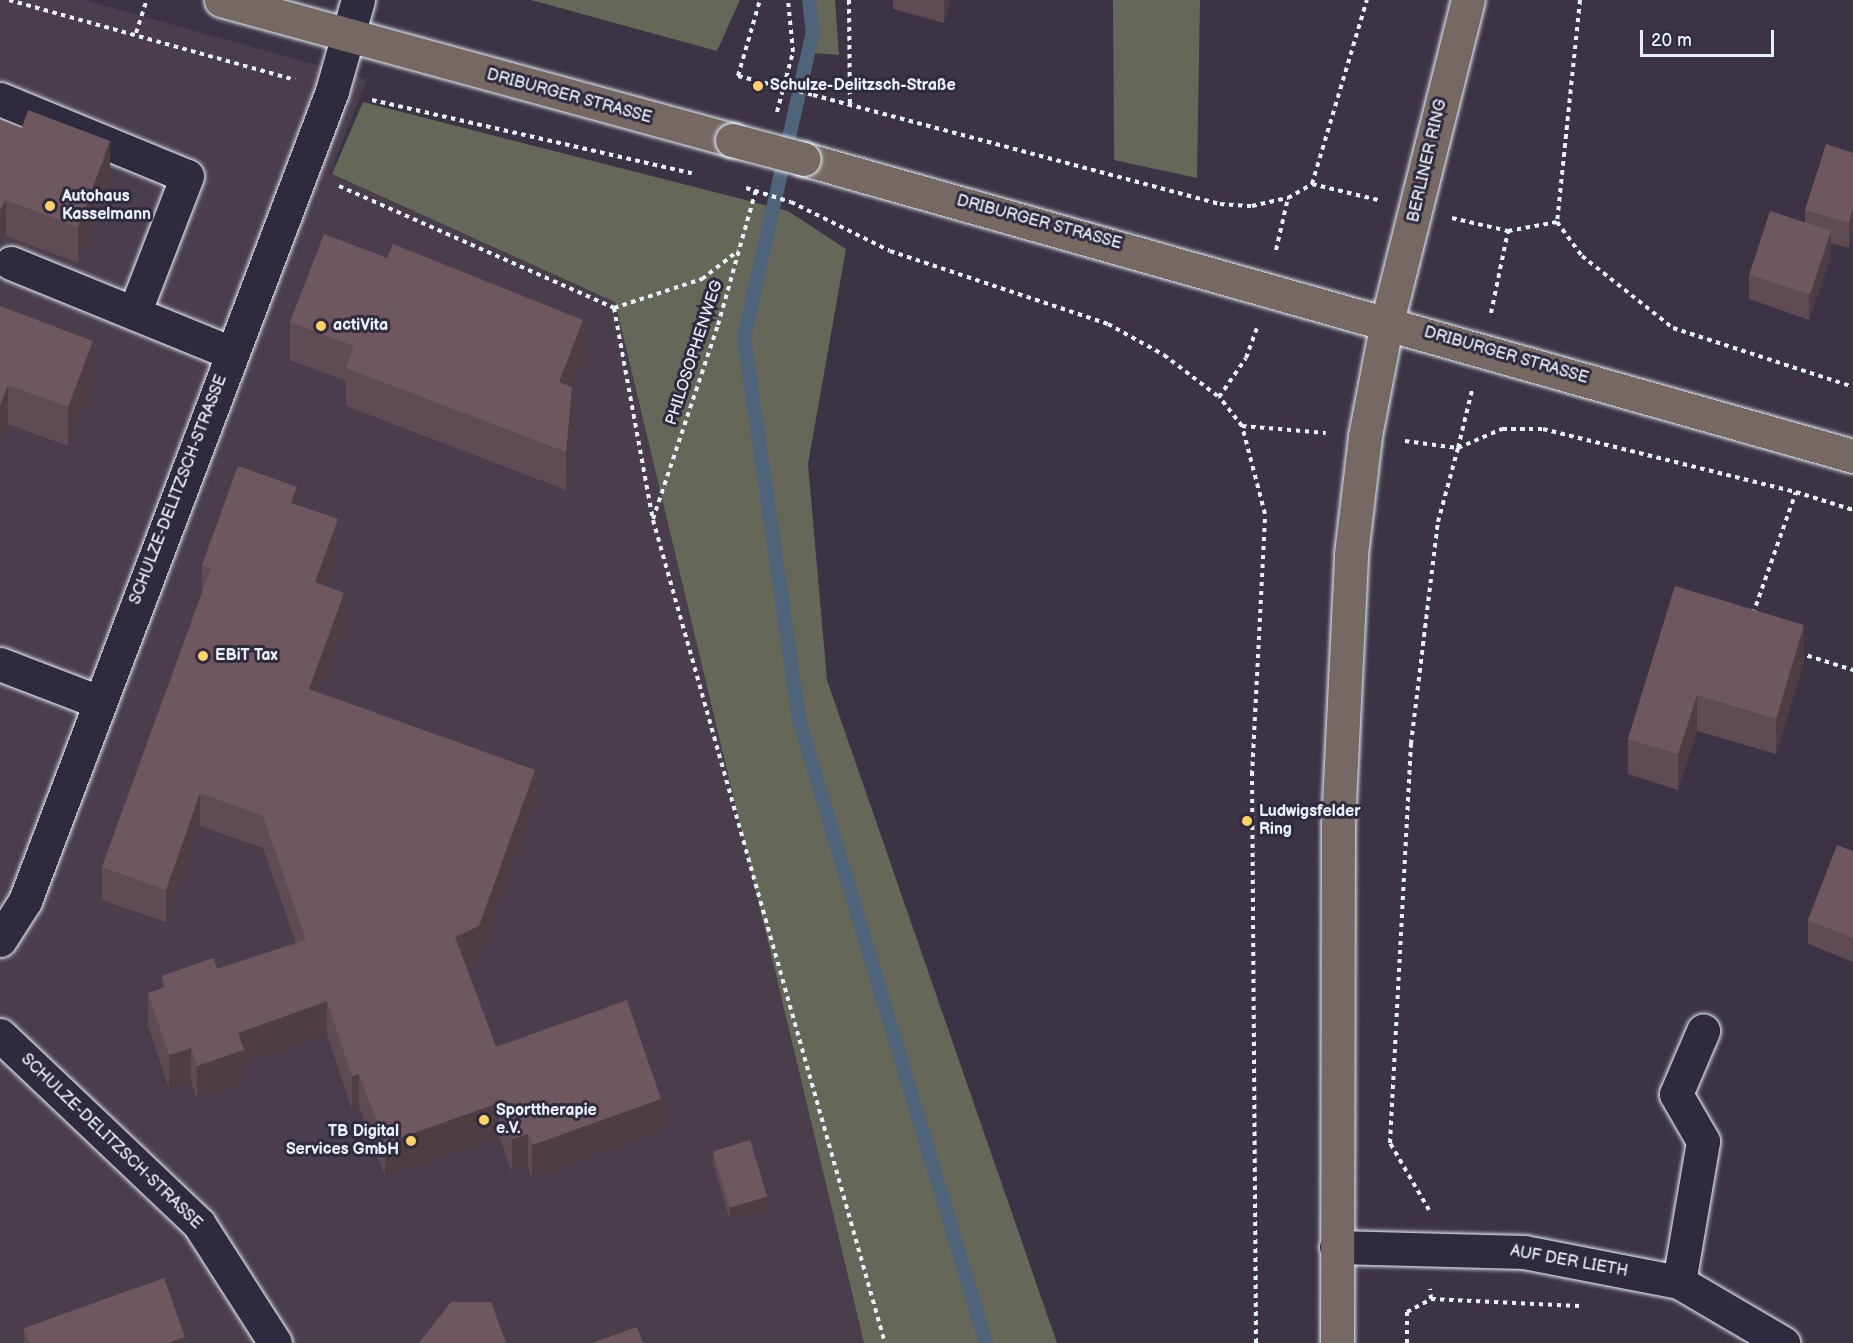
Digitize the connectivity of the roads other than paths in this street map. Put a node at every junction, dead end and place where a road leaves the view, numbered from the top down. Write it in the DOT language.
graph roads {
  1 [pos="221,0"];
  2 [pos="358,0"];
  3 [pos="1468,0"];
  4 [pos="350,37"];
  5 [pos="0,99"];
  6 [pos="11,263"];
  7 [pos="134,313"];
  8 [pos="1388,322"];
  9 [pos="232,353"];
  10 [pos="1853,456"];
  11 [pos="0,664"];
  12 [pos="99,702"];
  13 [pos="0,940"];
  14 [pos="1703,1031"];
  15 [pos="0,1035"];
  16 [pos="1336,1247"];
  17 [pos="1679,1282"];
  18 [pos="275,1343"];
  19 [pos="1336,1343"];
  20 [pos="1783,1343"];
  1 -- 4 [label="main road, DRIBURGER STRASSE"];
  2 -- 4 [label="street, SCHULZE-DELITZSCH-STRASSE"];
  3 -- 8 [label="main road, BERLINER RING"];
  4 -- 8 [label="main road, DRIBURGER STRASSE, bridge"];
  4 -- 9 [label="street, SCHULZE-DELITZSCH-STRASSE"];
  5 -- 7 [label="street"];
  6 -- 7 [label="street"];
  7 -- 9 [label="street"];
  8 -- 10 [label="main road, DRIBURGER STRASSE"];
  8 -- 16 [label="main road"];
  9 -- 12 [label="street, SCHULZE-DELITZSCH-STRASSE"];
  11 -- 12 [label="street"];
  12 -- 13 [label="street, SCHULZE-DELITZSCH-STRASSE"];
  14 -- 17 [label="street"];
  15 -- 18 [label="street, SCHULZE-DELITZSCH-STRASSE"];
  16 -- 17 [label="street, AUF DER LIETH"];
  16 -- 19 [label="main road"];
  17 -- 20 [label="street, AUF DER LIETH"];
}
